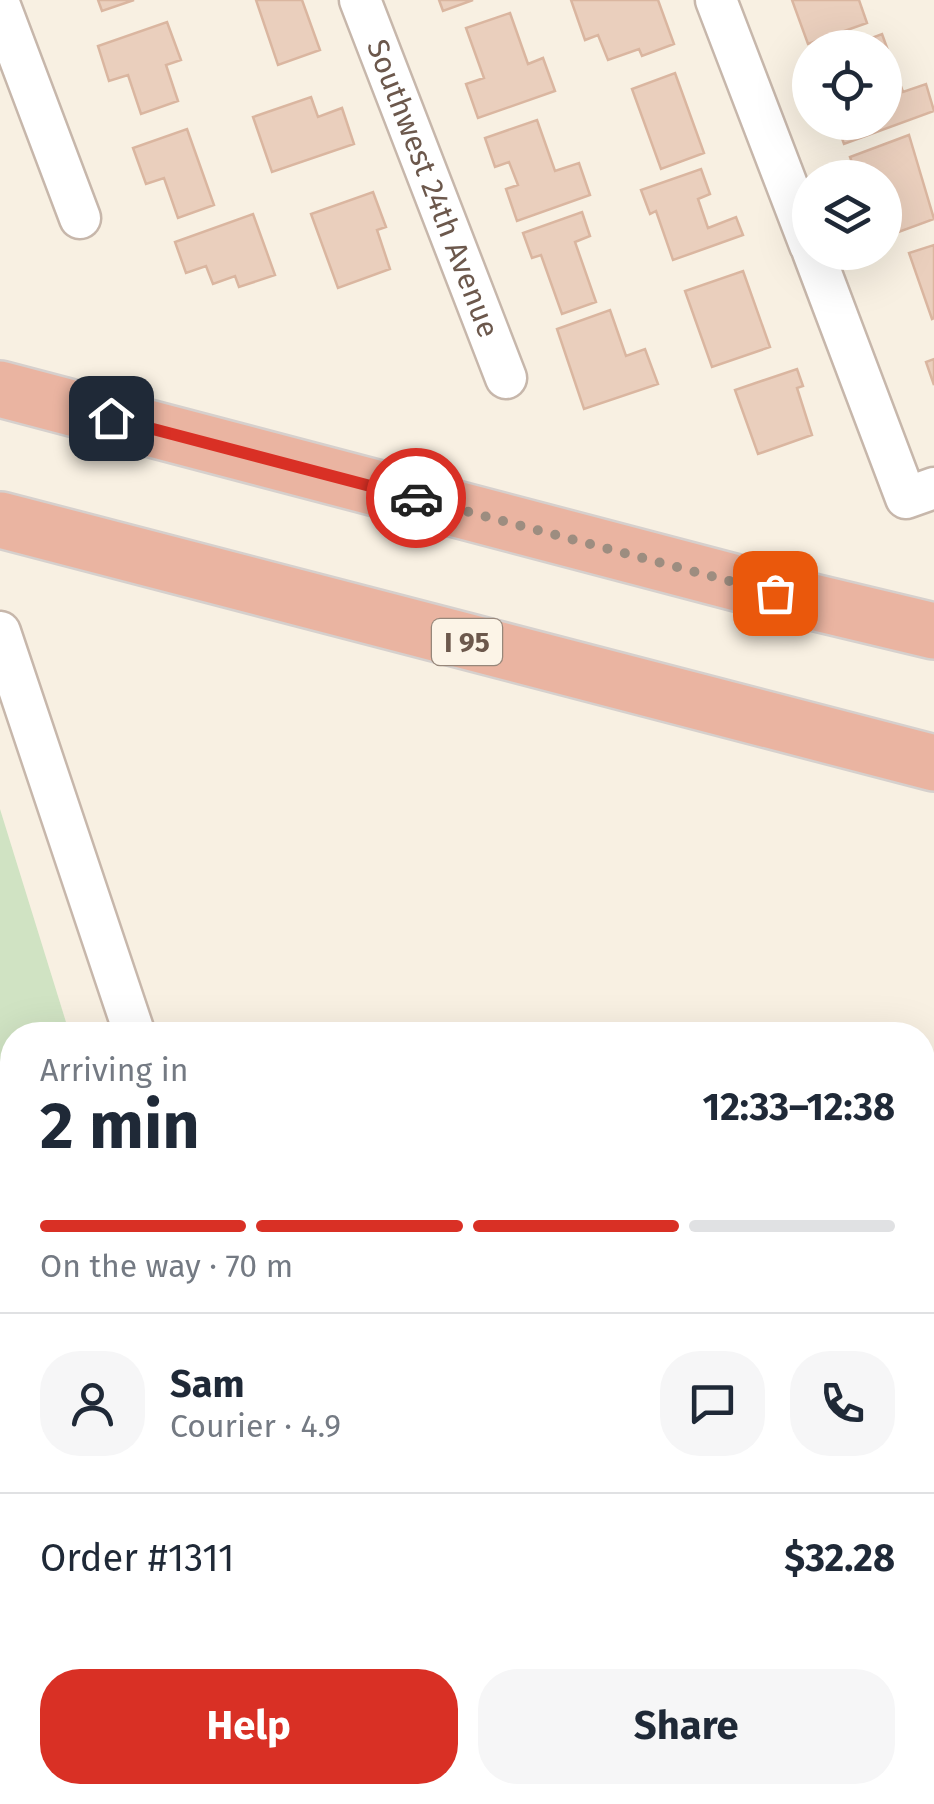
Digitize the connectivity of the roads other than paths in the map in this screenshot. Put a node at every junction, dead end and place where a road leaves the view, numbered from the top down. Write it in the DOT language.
graph roads {
  1 [pos="360,0"];
  2 [pos="716,0"];
  3 [pos="0,6"];
  4 [pos="792,198"];
  5 [pos="80,218"];
  6 [pos="821,270"];
  7 [pos="506,378"];
  8 [pos="0,388"];
  9 [pos="920,493"];
  10 [pos="1,520"];
  11 [pos="934,632"];
  12 [pos="3,640"];
  13 [pos="934,763"];
  14 [pos="131,1022"];
  1 -- 7 [label="street, Southwest 24th Avenue"];
  2 -- 4 [label="street"];
  3 -- 5 [label="street"];
  6 -- 9 [label="street"];
  8 -- 11 [label="highway"];
  10 -- 13 [label="highway, I 95"];
  12 -- 14 [label="street"];
}
